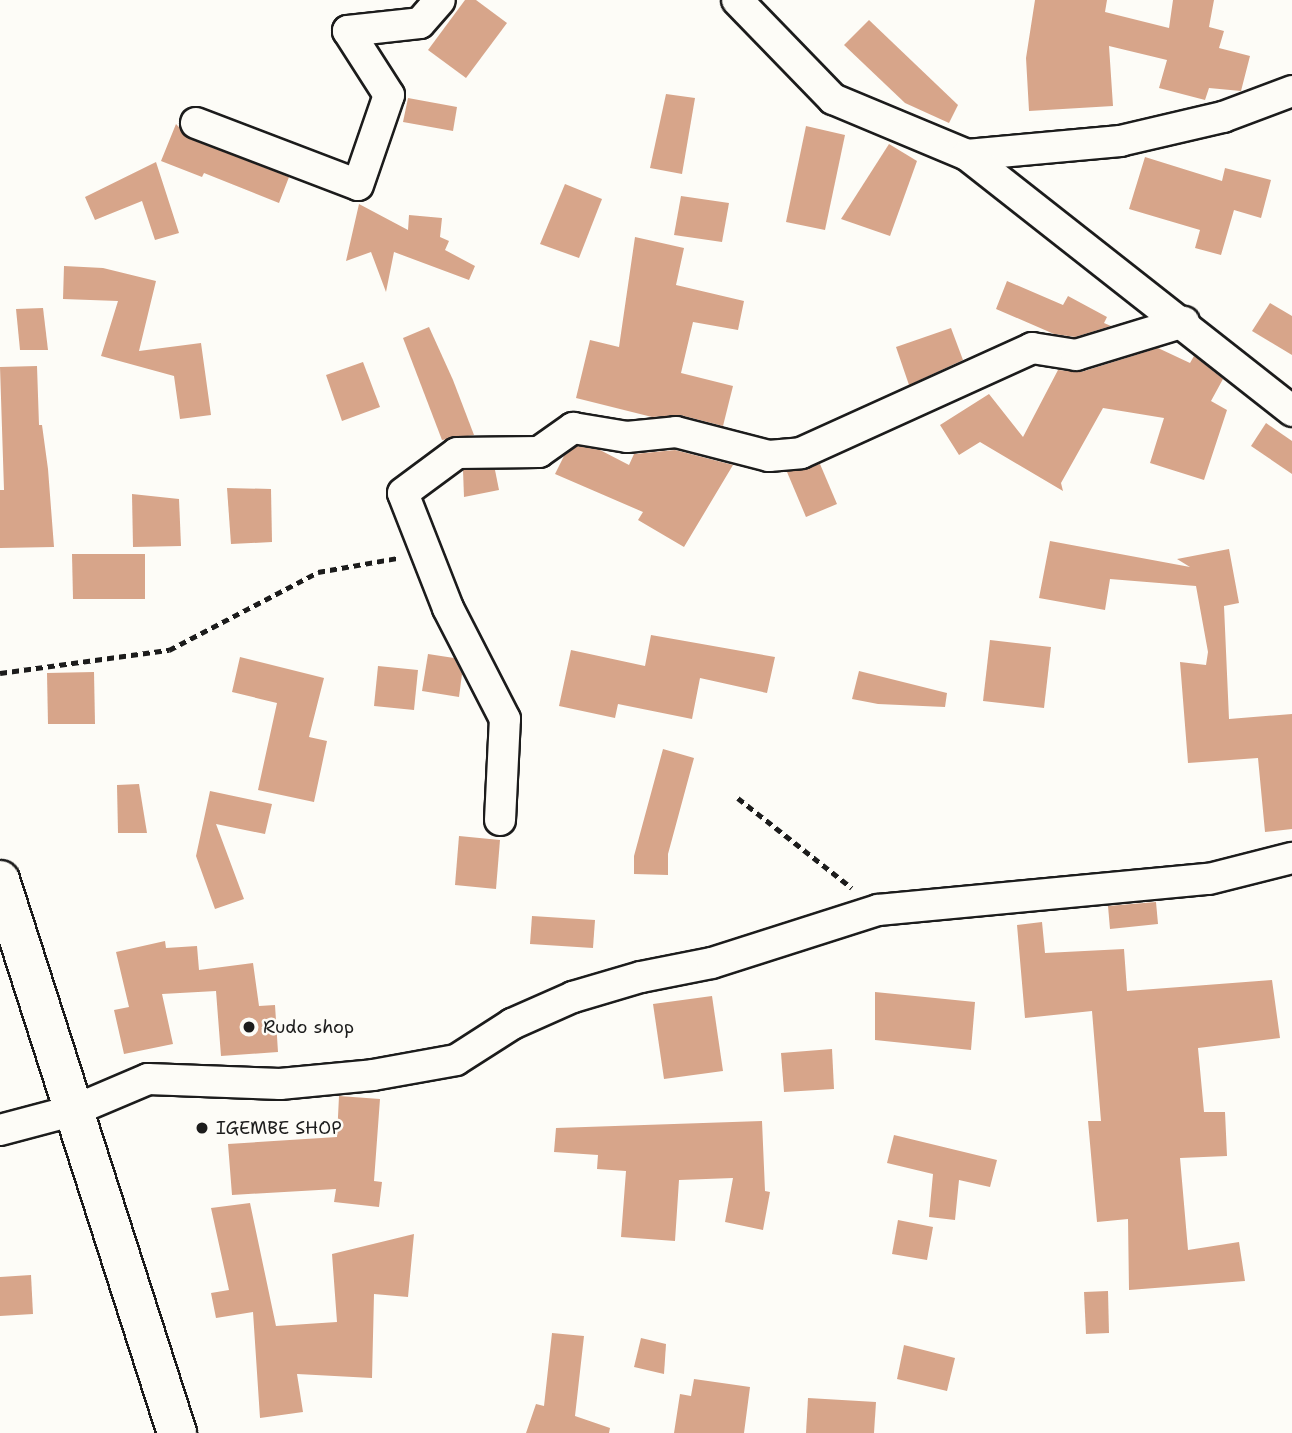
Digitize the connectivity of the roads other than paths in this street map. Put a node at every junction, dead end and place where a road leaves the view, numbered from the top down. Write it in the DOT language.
graph roads {
  1 [pos="440,0"];
  2 [pos="737,0"];
  3 [pos="1292,91"];
  4 [pos="196,123"];
  5 [pos="967,155"];
  6 [pos="1184,322"];
  7 [pos="1292,411"];
  8 [pos="500,820"];
  9 [pos="1292,858"];
  10 [pos="0,880"];
  11 [pos="75,1110"];
  12 [pos="0,1130"];
  13 [pos="177,1433"];
  1 -- 4 [label="street"];
  2 -- 5 [label="street"];
  3 -- 5 [label="street"];
  5 -- 6 [label="street"];
  6 -- 7 [label="street"];
  6 -- 8 [label="street"];
  9 -- 11 [label="street"];
  10 -- 11 [label="main road"];
  11 -- 12 [label="street"];
  11 -- 13 [label="main road"];
}
